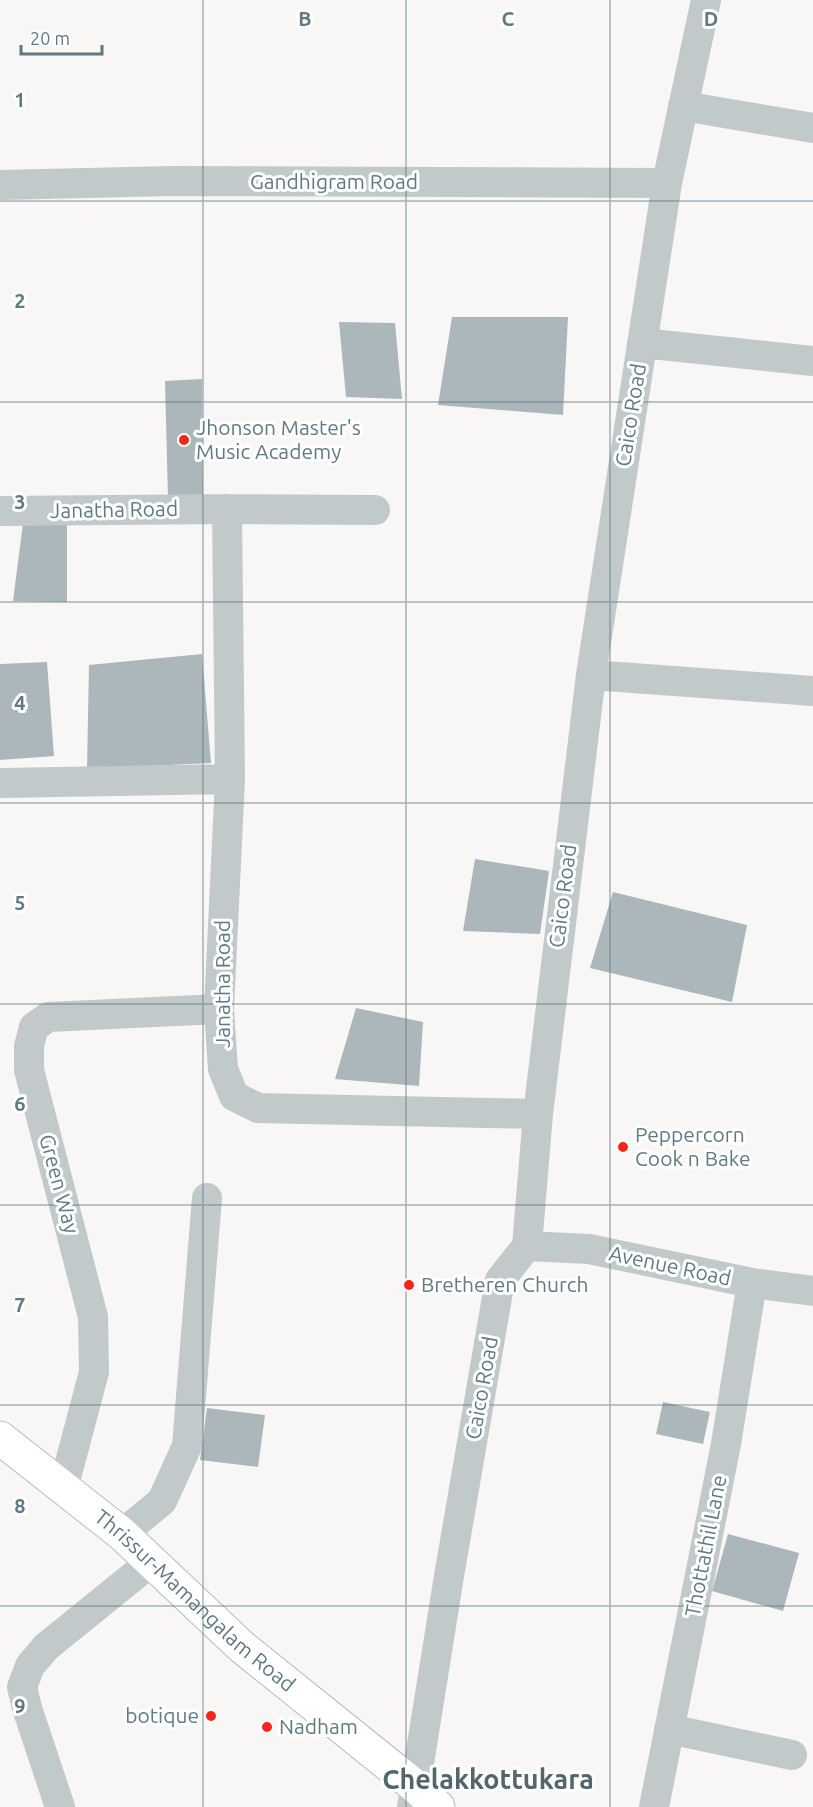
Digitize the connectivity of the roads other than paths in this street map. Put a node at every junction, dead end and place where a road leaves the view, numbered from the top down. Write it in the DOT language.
graph roads {
  1 [pos="706,0"];
  2 [pos="683,106"];
  3 [pos="813,128"];
  4 [pos="667,183"];
  5 [pos="0,185"];
  6 [pos="642,343"];
  7 [pos="813,361"];
  8 [pos="227,509"];
  9 [pos="375,510"];
  10 [pos="0,511"];
  11 [pos="591,675"];
  12 [pos="813,691"];
  13 [pos="230,779"];
  14 [pos="0,783"];
  15 [pos="219,1009"];
  16 [pos="538,1114"];
  17 [pos="207,1198"];
  18 [pos="527,1246"];
  19 [pos="752,1283"];
  20 [pos="813,1292"];
  21 [pos="0,1438"];
  22 [pos="63,1489"];
  23 [pos="122,1534"];
  24 [pos="151,1562"];
  25 [pos="669,1729"];
  26 [pos="792,1755"];
  27 [pos="422,1800"];
  28 [pos="60,1807"];
  29 [pos="654,1807"];
  1 -- 2 [label="street, Caico Road"];
  2 -- 3 [label="street"];
  2 -- 4 [label="street, Caico Road"];
  4 -- 5 [label="street, Gandhigram Road"];
  4 -- 6 [label="street, Caico Road"];
  6 -- 7 [label="street"];
  6 -- 11 [label="street, Caico Road"];
  8 -- 9 [label="street, Janatha Road"];
  8 -- 10 [label="street, Janatha Road"];
  8 -- 13 [label="street, Janatha Road"];
  11 -- 12 [label="street"];
  11 -- 16 [label="street, Caico Road"];
  13 -- 14 [label="street"];
  13 -- 15 [label="street, Janatha Road"];
  15 -- 16 [label="street, Janatha Road"];
  15 -- 22 [label="street, Green Way"];
  16 -- 18 [label="street, Caico Road"];
  17 -- 23 [label="street"];
  18 -- 19 [label="street, Avenue Road"];
  18 -- 27 [label="street, Caico Road"];
  19 -- 20 [label="street, Avenue Road"];
  19 -- 25 [label="street, Thottathil Lane"];
  21 -- 22 [label="main road, Thrissur-Mamangalam Road"];
  22 -- 23 [label="main road, Thrissur-Mamangalam Road"];
  23 -- 24 [label="main road, Thrissur-Mamangalam Road"];
  24 -- 27 [label="main road, Thrissur-Mamangalam Road"];
  24 -- 28 [label="street"];
  25 -- 26 [label="street"];
  25 -- 29 [label="street, Thottathil Lane"];
}
